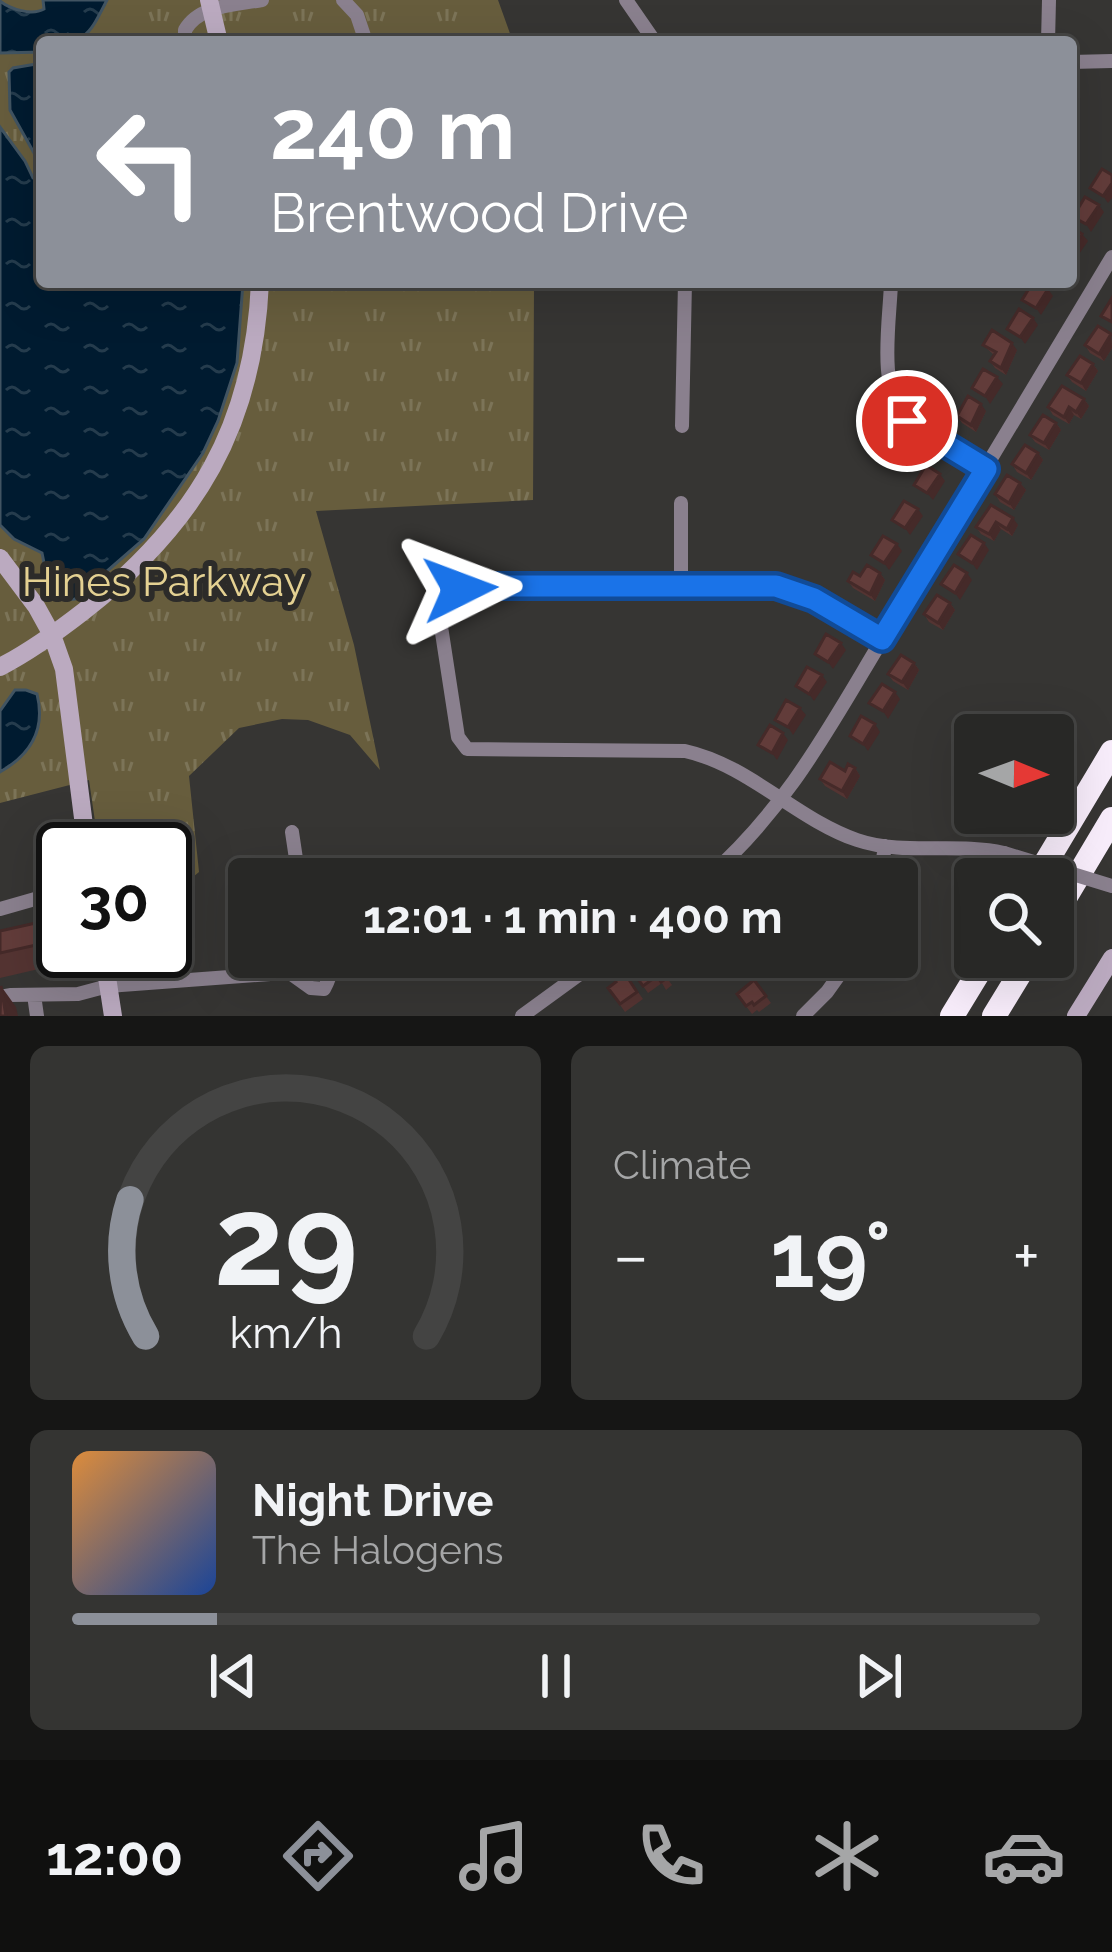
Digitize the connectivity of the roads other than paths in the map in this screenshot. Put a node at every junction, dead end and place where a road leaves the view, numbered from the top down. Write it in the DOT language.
graph roads {
  1 [pos="262,0"];
  2 [pos="343,0"];
  3 [pos="626,0"];
  4 [pos="1048,0"];
  5 [pos="210,5"];
  6 [pos="185,36"];
  7 [pos="218,36"];
  8 [pos="364,36"];
  9 [pos="651,36"];
  10 [pos="1048,36"];
  11 [pos="1112,61"];
  12 [pos="1077,62"];
  13 [pos="1112,256"];
  14 [pos="259,288"];
  15 [pos="686,288"];
  16 [pos="891,288"];
  17 [pos="682,426"];
  18 [pos="986,469"];
  19 [pos="681,503"];
  20 [pos="0,558"];
  21 [pos="682,585"];
  22 [pos="52,635"];
  23 [pos="882,639"];
  24 [pos="0,667"];
  25 [pos="1112,752"];
  26 [pos="782,799"];
  27 [pos="1112,819"];
  28 [pos="84,822"];
  29 [pos="292,832"];
  30 [pos="885,847"];
  31 [pos="296,858"];
  32 [pos="730,858"];
  33 [pos="883,858"];
  34 [pos="1049,858"];
  35 [pos="1074,883"];
  36 [pos="1112,886"];
  37 [pos="36,899"];
  38 [pos="0,909"];
  39 [pos="1112,958"];
  40 [pos="228,977"];
  41 [pos="107,978"];
  42 [pos="297,978"];
  43 [pos="330,978"];
  44 [pos="575,978"];
  45 [pos="837,978"];
  46 [pos="975,978"];
  47 [pos="1017,978"];
  48 [pos="108,986"];
  49 [pos="34,995"];
  50 [pos="0,997"];
  51 [pos="37,1016"];
  52 [pos="113,1016"];
  53 [pos="522,1016"];
  54 [pos="802,1016"];
  55 [pos="952,1016"];
  56 [pos="994,1016"];
  57 [pos="1076,1016"];
  1 -- 5 [label="street"];
  2 -- 8 [label="street"];
  3 -- 9 [label="street"];
  4 -- 10 [label="street"];
  5 -- 6 [label="street"];
  5 -- 7 [label="street"];
  11 -- 12 [label="street"];
  13 -- 18 [label="street"];
  14 -- 22 [label="street"];
  15 -- 17 [label="street"];
  16 -- 18 [label="street"];
  18 -- 23 [label="street"];
  19 -- 21 [label="street"];
  20 -- 22 [label="street"];
  21 -- 23 [label="street"];
  21 -- 26 [label="street"];
  22 -- 24 [label="street"];
  22 -- 28 [label="street"];
  23 -- 26 [label="street"];
  25 -- 34 [label="highway"];
  26 -- 30 [label="street"];
  26 -- 32 [label="street"];
  27 -- 35 [label="highway"];
  29 -- 31 [label="street"];
  30 -- 33 [label="street"];
  30 -- 36 [label="street, bridge"];
  37 -- 38 [label="street"];
  39 -- 57 [label="street"];
  40 -- 48 [label="street"];
  41 -- 48 [label="street"];
  42 -- 43 [label="street"];
  44 -- 53 [label="street"];
  45 -- 54 [label="street"];
  46 -- 55 [label="highway"];
  47 -- 56 [label="highway"];
  48 -- 49 [label="street"];
  48 -- 52 [label="street"];
  49 -- 50 [label="street"];
  49 -- 51 [label="street"];
}
